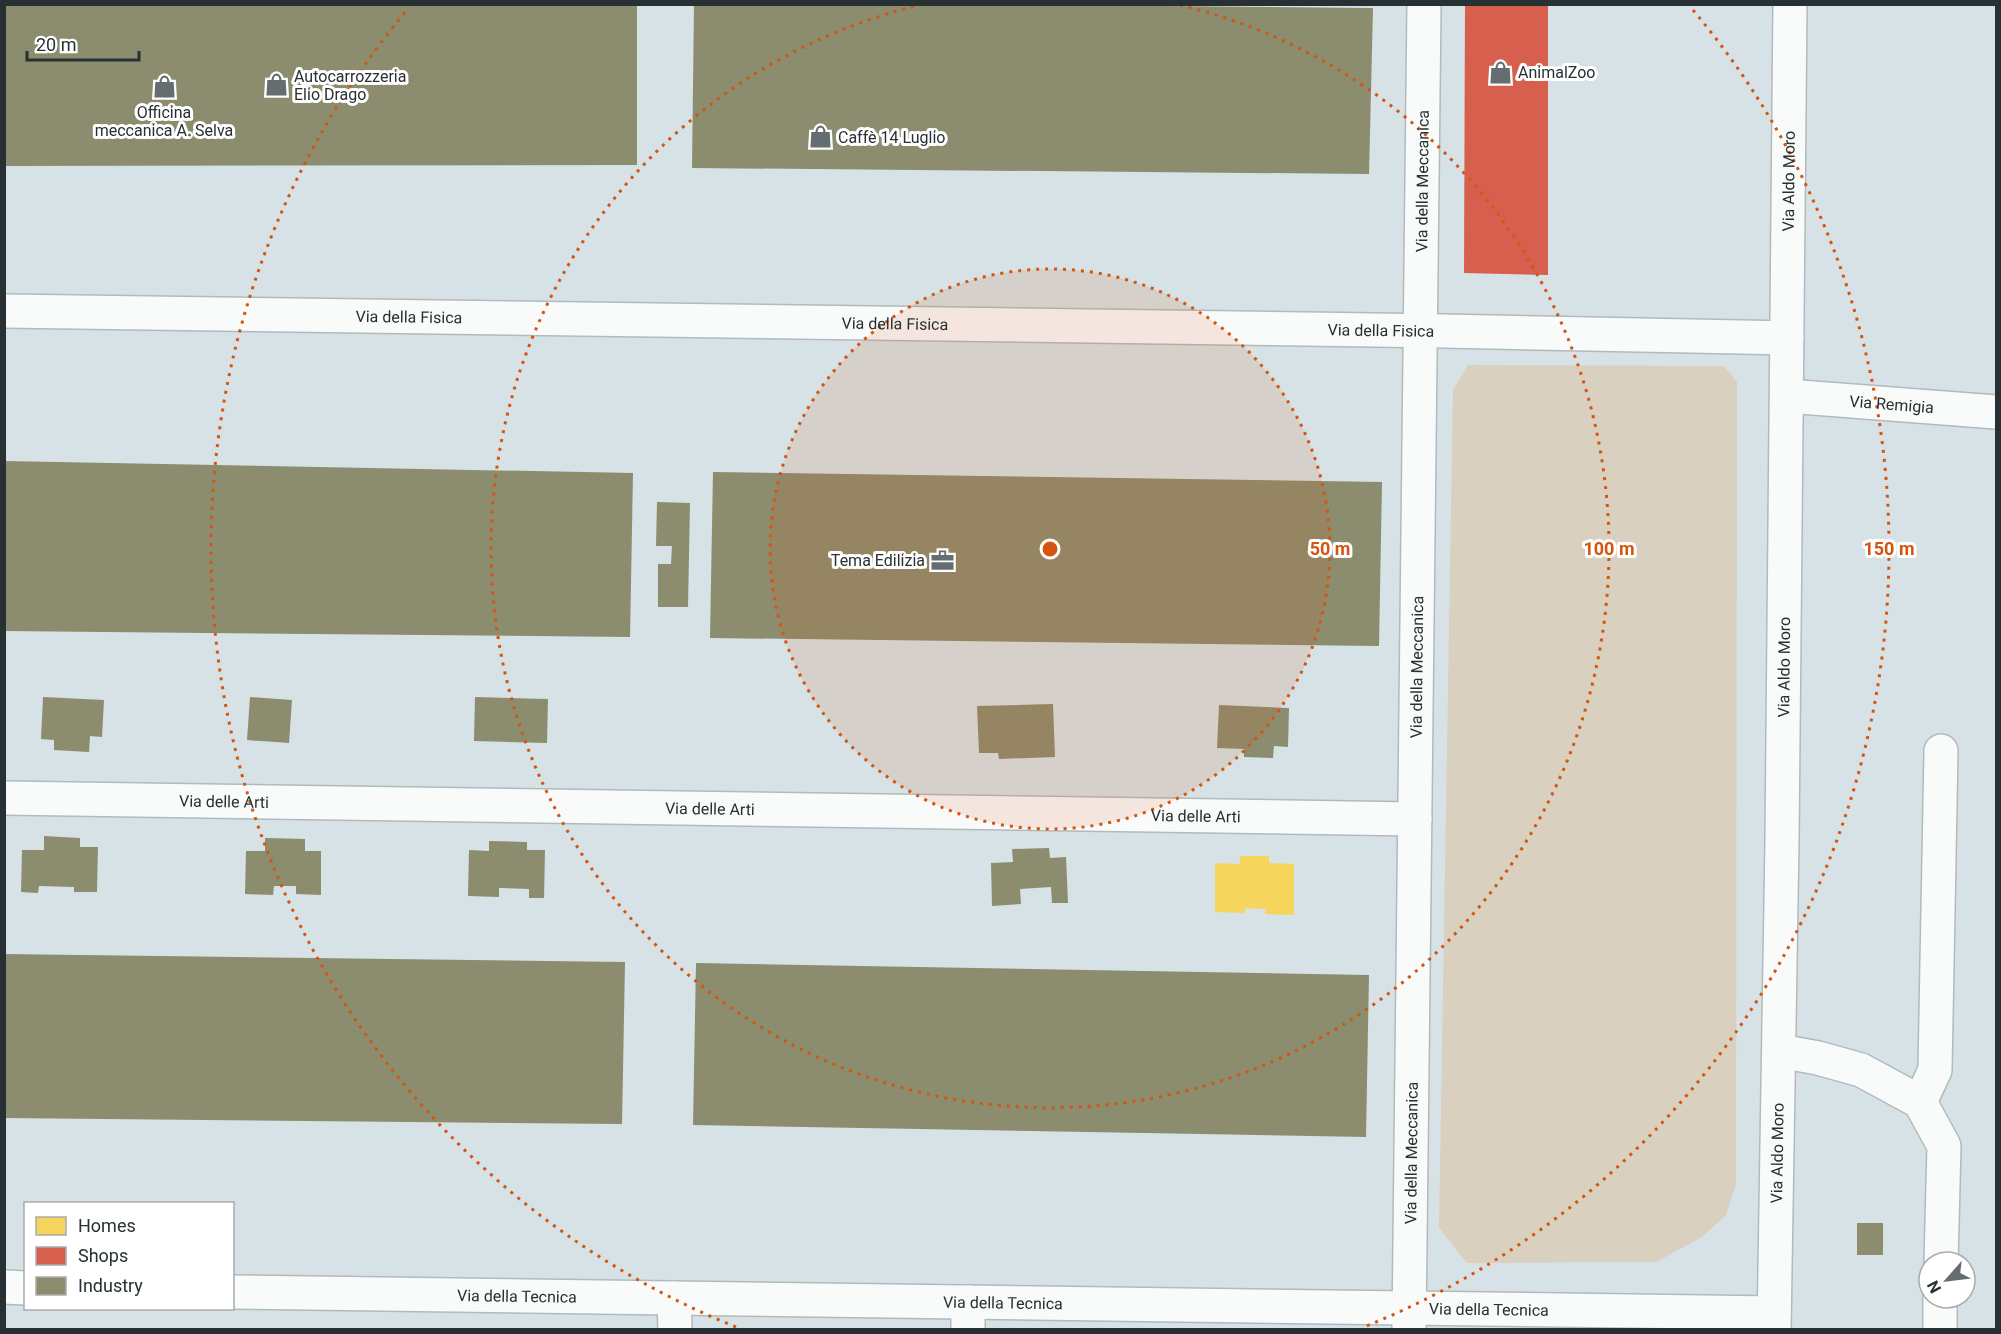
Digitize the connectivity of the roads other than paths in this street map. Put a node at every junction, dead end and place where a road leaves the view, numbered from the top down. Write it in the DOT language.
graph roads {
  1 [pos="1424,4"];
  2 [pos="1790,4"];
  3 [pos="4,311"];
  4 [pos="1420,331"];
  5 [pos="1787,338"];
  6 [pos="1787,396"];
  7 [pos="1996,412"];
  8 [pos="1941,751"];
  9 [pos="4,798"];
  10 [pos="1415,819"];
  11 [pos="1780,1051"];
  12 [pos="1920,1102"];
  13 [pos="1941,1250"];
  14 [pos="4,1287"];
  15 [pos="24,1288"];
  16 [pos="234,1292"];
  17 [pos="1940,1310"];
  18 [pos="675,1314"];
  19 [pos="968,1316"];
  20 [pos="1409,1319"];
  21 [pos="1774,1322"];
  22 [pos="1940,1329"];
  1 -- 4 [label="street, Via della Meccanica"];
  2 -- 5 [label="street, Via Aldo Moro"];
  3 -- 4 [label="street, Via della Fisica"];
  4 -- 5 [label="street, Via della Fisica"];
  4 -- 10 [label="street, Via della Meccanica"];
  5 -- 6 [label="street, Via Aldo Moro"];
  6 -- 7 [label="street, Via Remigia"];
  6 -- 11 [label="street, Via Aldo Moro"];
  8 -- 12 [label="street"];
  9 -- 10 [label="street, Via delle Arti"];
  10 -- 20 [label="street, Via della Meccanica"];
  11 -- 12 [label="street"];
  11 -- 21 [label="street, Via Aldo Moro"];
  12 -- 13 [label="street"];
  14 -- 15 [label="street"];
  16 -- 18 [label="street, Via della Tecnica"];
  17 -- 22 [label="street"];
  18 -- 19 [label="street, Via della Tecnica"];
  19 -- 20 [label="street, Via della Tecnica"];
  20 -- 21 [label="street, Via della Tecnica"];
}
